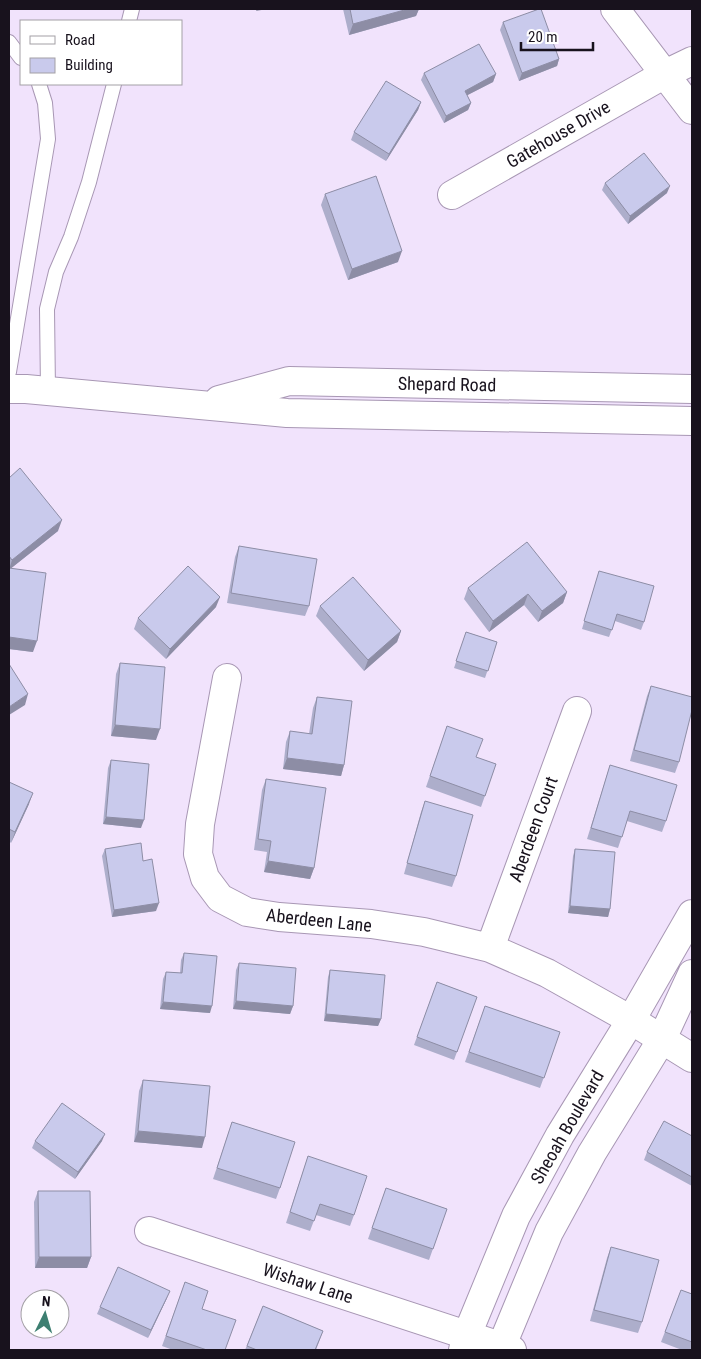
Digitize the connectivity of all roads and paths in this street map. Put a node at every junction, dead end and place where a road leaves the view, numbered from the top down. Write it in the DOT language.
graph roads {
  1 [pos="615,9"];
  2 [pos="9,42"];
  3 [pos="20,57"];
  4 [pos="692,61"];
  5 [pos="665,74"];
  6 [pos="39,85"];
  7 [pos="114,85"];
  8 [pos="692,93"];
  9 [pos="692,110"];
  10 [pos="452,195"];
  11 [pos="9,372"];
  12 [pos="9,389"];
  13 [pos="692,389"];
  14 [pos="48,391"];
  15 [pos="205,404"];
  16 [pos="692,421"];
  17 [pos="227,678"];
  18 [pos="576,711"];
  19 [pos="692,914"];
  20 [pos="490,948"];
  21 [pos="692,974"];
  22 [pos="631,1020"];
  23 [pos="662,1039"];
  24 [pos="692,1058"];
  25 [pos="149,1231"];
  26 [pos="465,1342"];
  27 [pos="505,1349"];
  1 -- 5 [label="street"];
  2 -- 3 [label="lane"];
  4 -- 5 [label="street, Gatehouse Drive"];
  5 -- 8 [label="street"];
  5 -- 9 [label="street"];
  5 -- 10 [label="street, Gatehouse Drive"];
  6 -- 11 [label="lane"];
  7 -- 14 [label="lane"];
  12 -- 14 [label="street, Shepard Road"];
  13 -- 15 [label="street, Shepard Road"];
  14 -- 15 [label="street, Shepard Road"];
  15 -- 16 [label="street, Shepard Road"];
  17 -- 20 [label="street, Aberdeen Lane"];
  18 -- 20 [label="street, Aberdeen Court"];
  19 -- 22 [label="street, Sheoah Boulevard"];
  20 -- 22 [label="street, Aberdeen Lane"];
  21 -- 23 [label="street, Sheoah Boulevard"];
  22 -- 23 [label="street, Aberdeen Lane"];
  22 -- 26 [label="street, Sheoah Boulevard"];
  23 -- 24 [label="street, Aberdeen Lane"];
  23 -- 27 [label="street, Sheoah Boulevard"];
  25 -- 26 [label="street, Wishaw Lane"];
  26 -- 27 [label="street, Wishaw Lane"];
}
